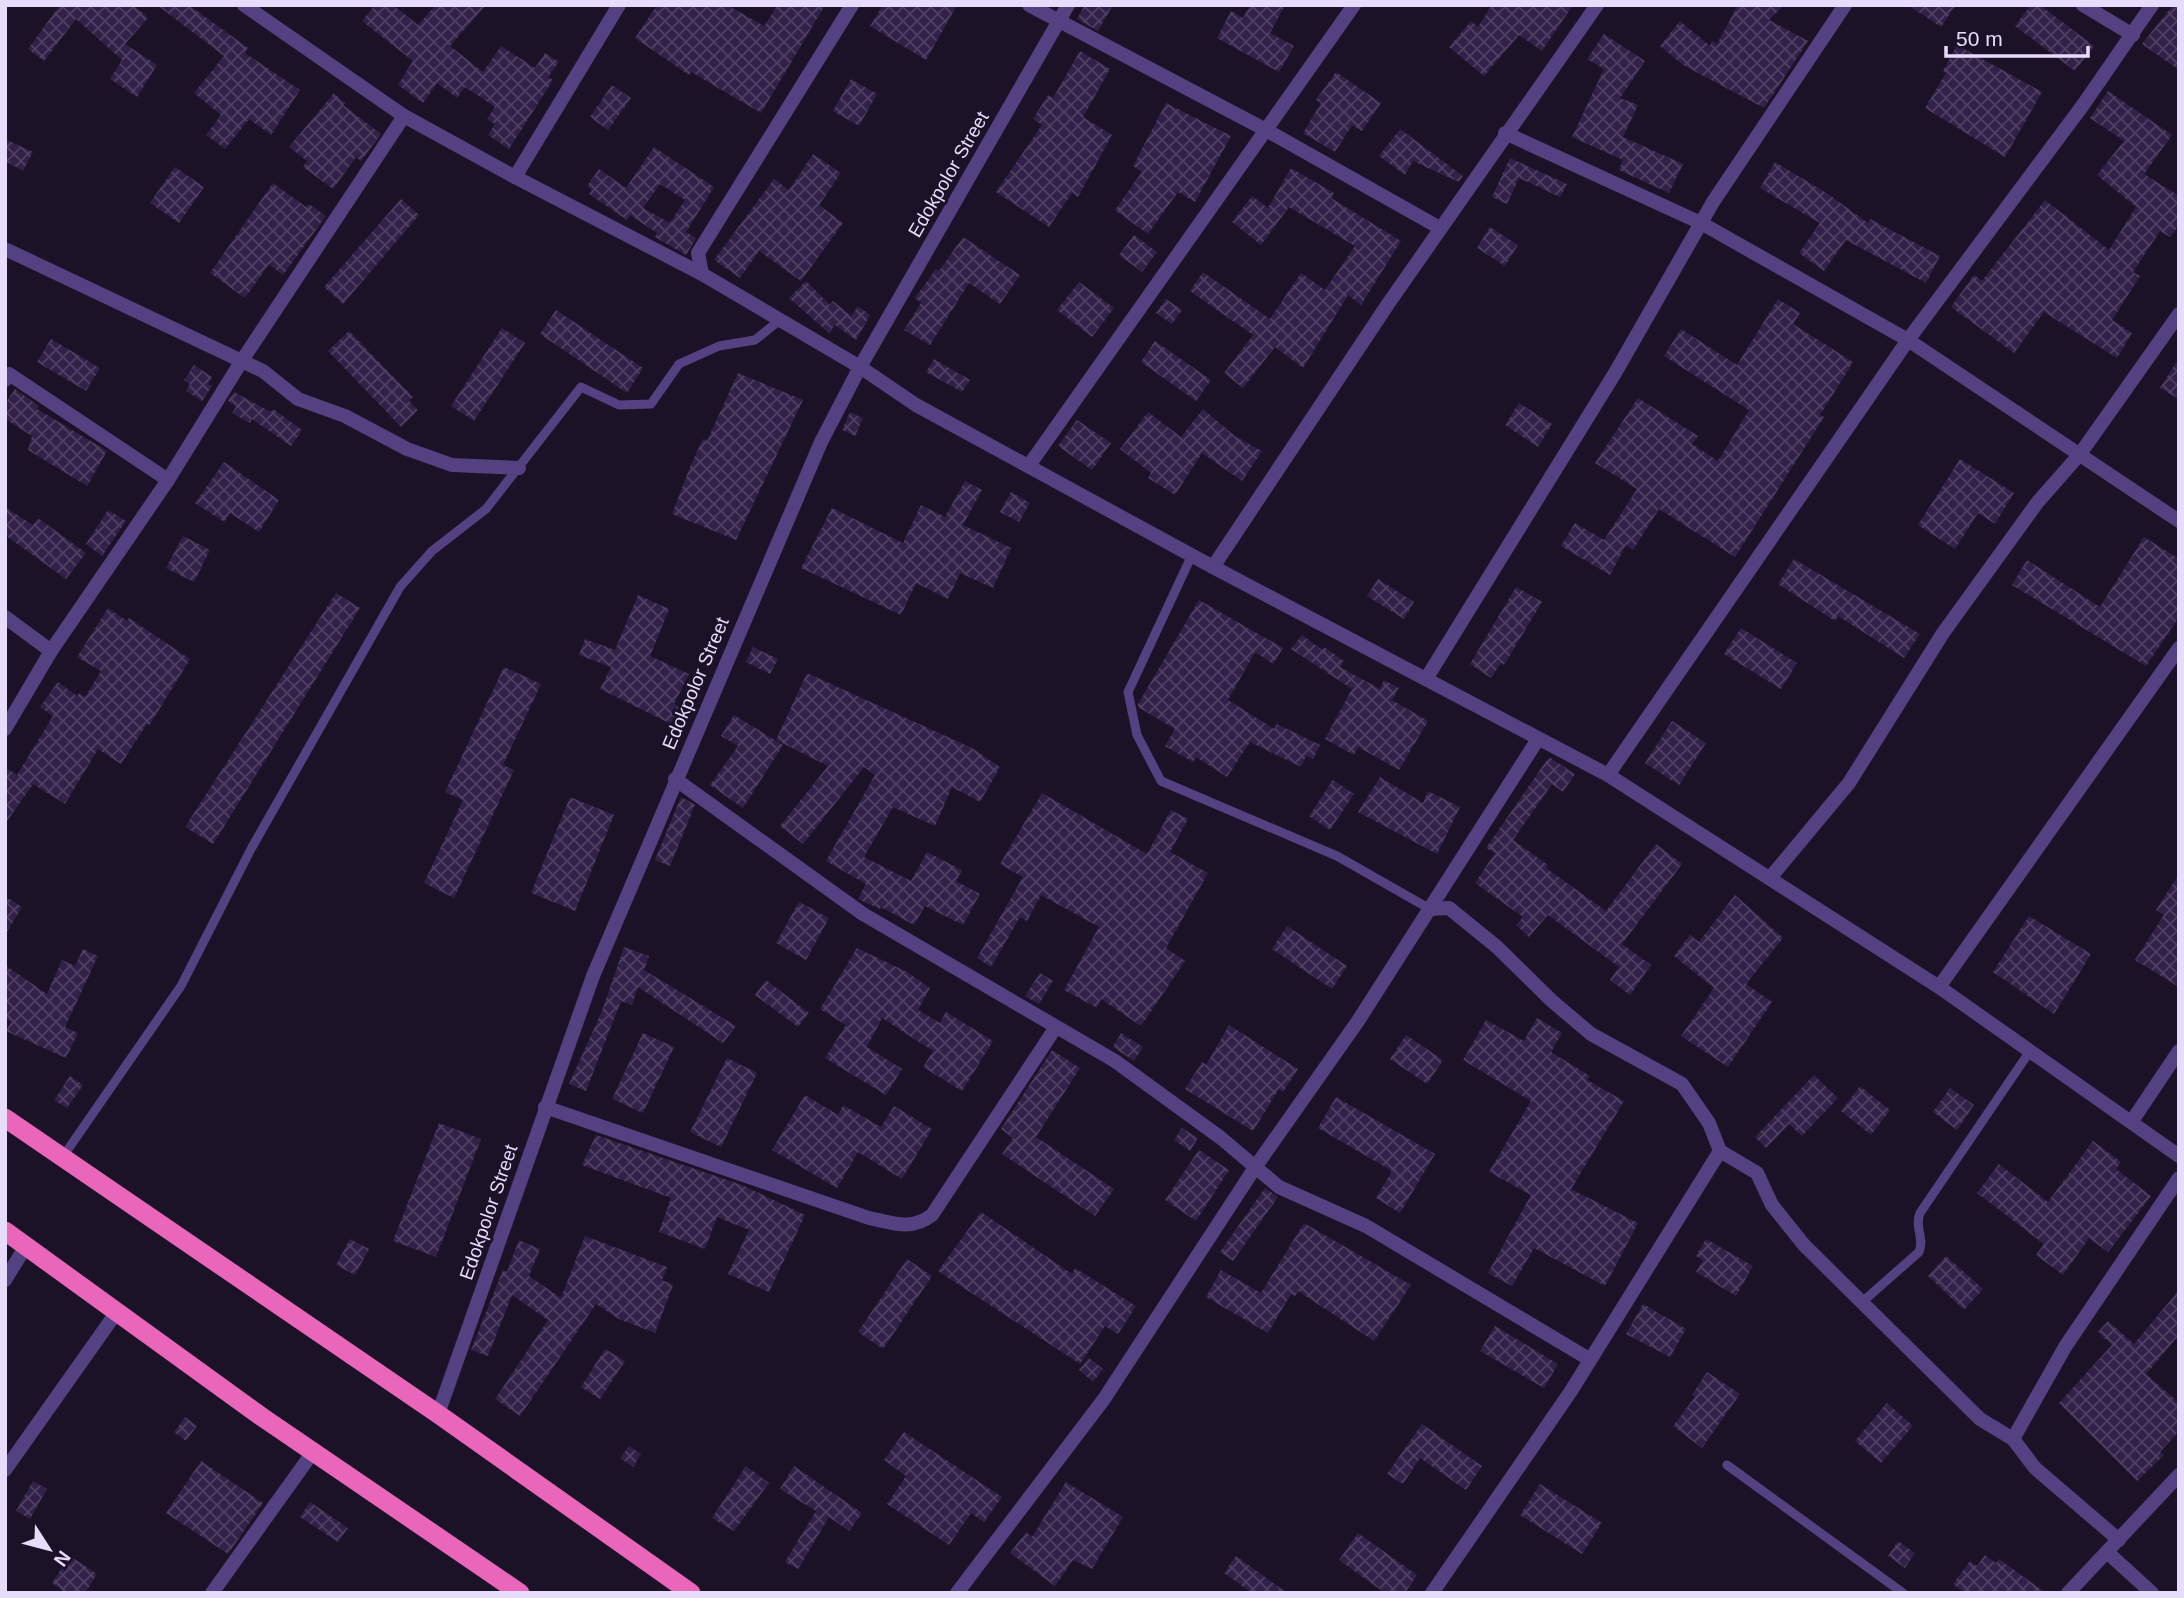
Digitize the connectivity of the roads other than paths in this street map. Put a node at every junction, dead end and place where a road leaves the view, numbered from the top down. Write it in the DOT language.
graph roads {
  1 [pos="244,5"];
  2 [pos="619,5"];
  3 [pos="852,5"];
  4 [pos="1029,5"];
  5 [pos="1068,5"];
  6 [pos="1354,5"];
  7 [pos="1597,5"];
  8 [pos="1845,5"];
  9 [pos="2083,5"];
  10 [pos="2152,5"];
  11 [pos="1058,20"];
  12 [pos="2133,35"];
  13 [pos="404,116"];
  14 [pos="1266,130"];
  15 [pos="1505,133"];
  16 [pos="515,177"];
  17 [pos="1701,223"];
  18 [pos="1440,228"];
  19 [pos="5,249"];
  20 [pos="702,274"];
  21 [pos="2179,314"];
  22 [pos="781,319"];
  23 [pos="1908,340"];
  24 [pos="241,362"];
  25 [pos="860,367"];
  26 [pos="5,380"];
  27 [pos="2080,454"];
  28 [pos="1030,464"];
  29 [pos="519,468"];
  30 [pos="168,480"];
  31 [pos="2179,522"];
  32 [pos="1192,555"];
  33 [pos="1213,567"];
  34 [pos="5,617"];
  35 [pos="2179,648"];
  36 [pos="51,651"];
  37 [pos="1426,679"];
  38 [pos="5,729"];
  39 [pos="1538,739"];
  40 [pos="1608,775"];
  41 [pos="675,779"];
  42 [pos="1770,878"];
  43 [pos="1430,909"];
  44 [pos="1939,987"];
  45 [pos="1056,1027"];
  46 [pos="2031,1051"];
  47 [pos="2179,1051"];
  48 [pos="545,1107"];
  49 [pos="5,1118"];
  50 [pos="2132,1121"];
  51 [pos="1720,1151"];
  52 [pos="2179,1156"];
  53 [pos="62,1158"];
  54 [pos="1256,1166"];
  55 [pos="2179,1178"];
  56 [pos="5,1231"];
  57 [pos="26,1246"];
  58 [pos="5,1280"];
  59 [pos="1861,1303"];
  60 [pos="116,1313"];
  61 [pos="1589,1359"];
  62 [pos="438,1414"];
  63 [pos="2013,1440"];
  64 [pos="313,1452"];
  65 [pos="1727,1465"];
  66 [pos="5,1470"];
  67 [pos="2179,1475"];
  68 [pos="2119,1540"];
  69 [pos="2107,1552"];
  70 [pos="212,1593"];
  71 [pos="520,1593"];
  72 [pos="691,1593"];
  73 [pos="957,1593"];
  74 [pos="1432,1593"];
  75 [pos="1903,1593"];
  76 [pos="2068,1593"];
  77 [pos="2152,1593"];
  1 -- 13 [label="street"];
  2 -- 16 [label="street"];
  3 -- 20 [label="street"];
  4 -- 11 [label="street"];
  5 -- 11 [label="street, Edokpolor Street"];
  6 -- 14 [label="street"];
  7 -- 15 [label="street"];
  8 -- 17 [label="street"];
  9 -- 12 [label="street"];
  10 -- 12 [label="street"];
  11 -- 14 [label="street"];
  11 -- 25 [label="street, Edokpolor Street"];
  12 -- 23 [label="street"];
  13 -- 16 [label="street"];
  13 -- 24 [label="street"];
  14 -- 18 [label="street"];
  14 -- 28 [label="street"];
  15 -- 17 [label="street"];
  15 -- 18 [label="street"];
  16 -- 20 [label="street"];
  17 -- 23 [label="street"];
  17 -- 37 [label="street"];
  18 -- 33 [label="street"];
  19 -- 24 [label="street"];
  20 -- 22 [label="street"];
  21 -- 27 [label="street"];
  22 -- 25 [label="street"];
  22 -- 29 [label="lane"];
  23 -- 27 [label="street"];
  23 -- 40 [label="street"];
  24 -- 29 [label="street"];
  24 -- 30 [label="street"];
  25 -- 28 [label="street"];
  25 -- 41 [label="street, Edokpolor Street"];
  26 -- 30 [label="street"];
  27 -- 31 [label="street"];
  27 -- 42 [label="street"];
  28 -- 32 [label="street"];
  29 -- 53 [label="lane"];
  30 -- 36 [label="street"];
  32 -- 33 [label="street"];
  32 -- 43 [label="lane"];
  33 -- 37 [label="street"];
  34 -- 36 [label="street"];
  35 -- 44 [label="street"];
  36 -- 38 [label="street"];
  37 -- 39 [label="street"];
  39 -- 40 [label="street"];
  39 -- 43 [label="street"];
  40 -- 42 [label="street"];
  41 -- 45 [label="street"];
  41 -- 48 [label="street, Edokpolor Street"];
  42 -- 44 [label="street"];
  43 -- 51 [label="street"];
  43 -- 54 [label="street"];
  44 -- 46 [label="street"];
  45 -- 48 [label="street"];
  45 -- 54 [label="street"];
  46 -- 50 [label="street"];
  46 -- 59 [label="lane"];
  47 -- 50 [label="street"];
  48 -- 62 [label="street, Edokpolor Street"];
  49 -- 53 [label="highway"];
  50 -- 52 [label="street"];
  51 -- 59 [label="street"];
  51 -- 61 [label="street"];
  53 -- 62 [label="highway"];
  54 -- 61 [label="street"];
  54 -- 73 [label="street"];
  55 -- 63 [label="street"];
  56 -- 57 [label="highway"];
  57 -- 58 [label="street"];
  57 -- 60 [label="highway"];
  59 -- 63 [label="street"];
  60 -- 64 [label="highway"];
  60 -- 66 [label="street"];
  61 -- 74 [label="street"];
  62 -- 72 [label="highway"];
  63 -- 68 [label="street"];
  64 -- 70 [label="street"];
  64 -- 71 [label="highway"];
  65 -- 75 [label="lane"];
  67 -- 68 [label="street"];
  68 -- 69 [label="street"];
  69 -- 76 [label="street"];
  69 -- 77 [label="street"];
}
